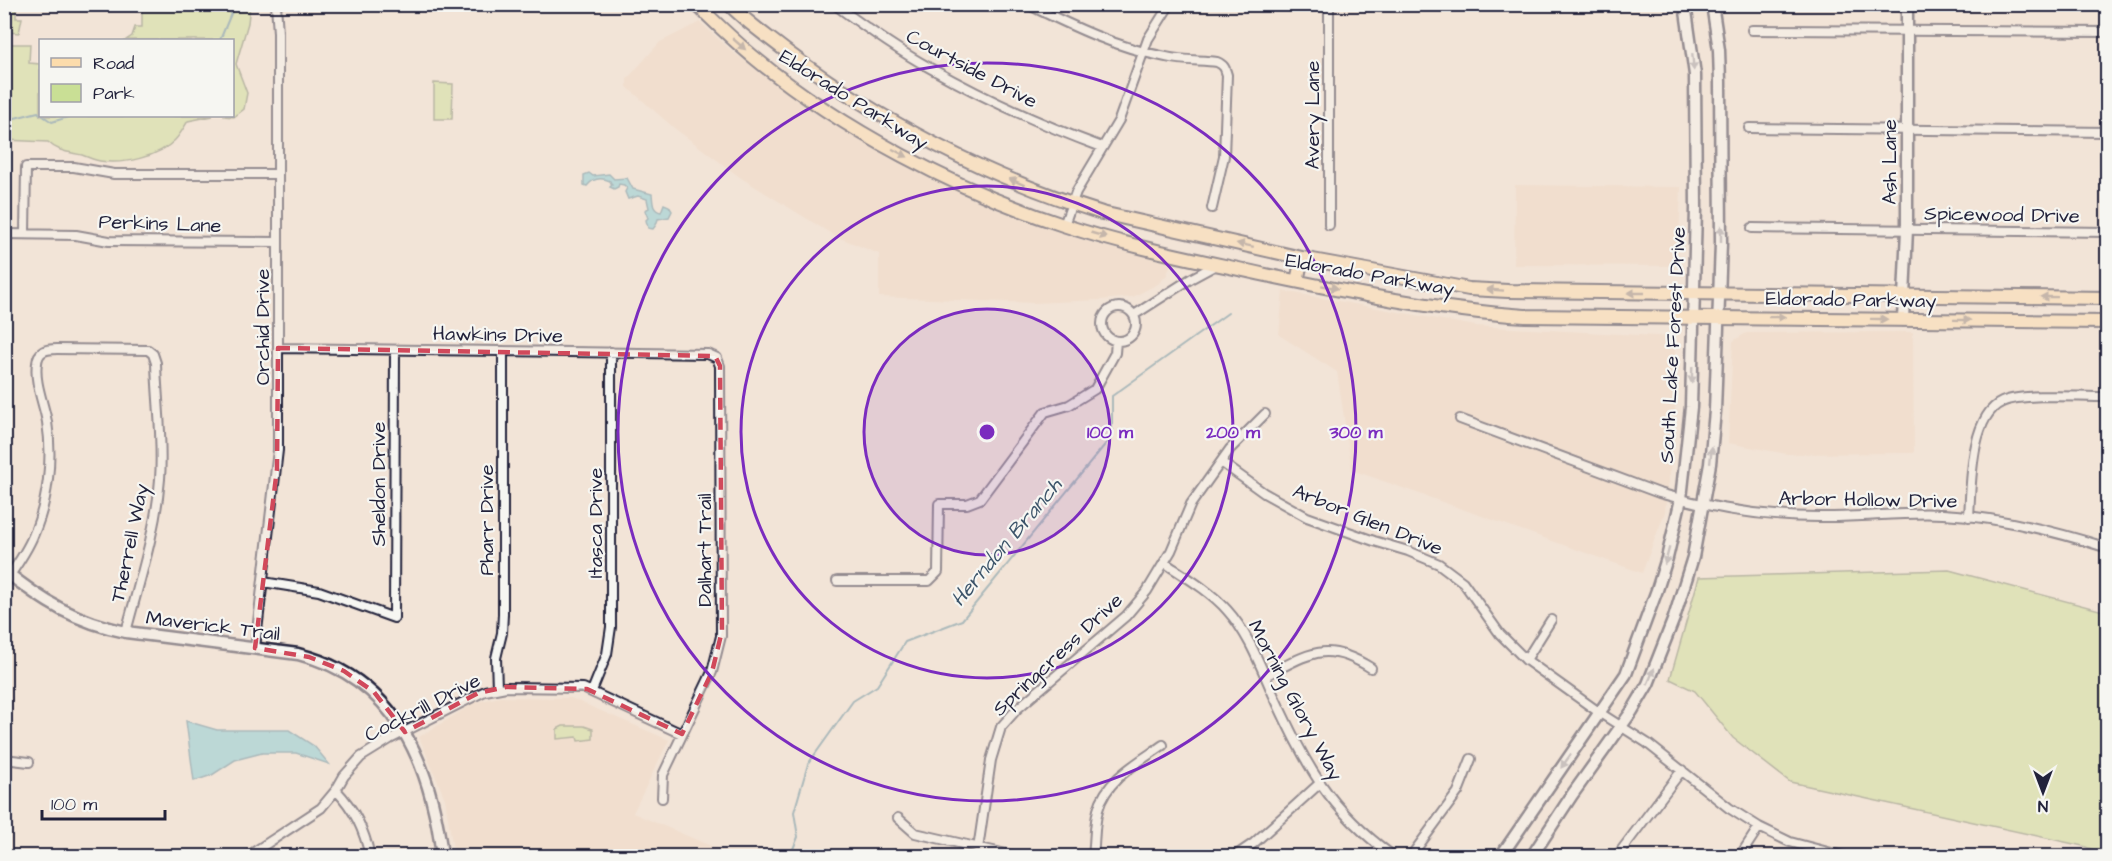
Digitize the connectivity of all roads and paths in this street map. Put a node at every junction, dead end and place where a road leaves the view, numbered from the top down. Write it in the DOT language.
graph roads {
  1 [pos="276,4"];
  2 [pos="729,4"];
  3 [pos="834,4"];
  4 [pos="1027,4"];
  5 [pos="1050,4"];
  6 [pos="1170,4"];
  7 [pos="1329,4"];
  8 [pos="1685,4"];
  9 [pos="1712,4"];
  10 [pos="1907,4"];
  11 [pos="698,5"];
  12 [pos="1045,13"];
  13 [pos="1752,30"];
  14 [pos="1907,31"];
  15 [pos="2108,32"];
  16 [pos="1143,52"];
  17 [pos="840,118"];
  18 [pos="905,128"];
  19 [pos="1749,128"];
  20 [pos="1907,130"];
  21 [pos="2108,132"];
  22 [pos="1102,147"];
  23 [pos="278,174"];
  24 [pos="1072,204"];
  25 [pos="1212,208"];
  26 [pos="1064,225"];
  27 [pos="1329,225"];
  28 [pos="1752,228"];
  29 [pos="1906,229"];
  30 [pos="2108,232"];
  31 [pos="4,234"];
  32 [pos="25,234"];
  33 [pos="278,242"];
  34 [pos="1191,258"];
  35 [pos="1302,258"];
  36 [pos="1218,264"];
  37 [pos="1192,278"];
  38 [pos="1297,281"];
  39 [pos="1468,289"];
  40 [pos="1695,293"];
  41 [pos="1720,293"];
  42 [pos="1904,295"];
  43 [pos="2108,298"];
  44 [pos="1464,311"];
  45 [pos="1134,315"];
  46 [pos="1694,316"];
  47 [pos="1719,317"];
  48 [pos="1903,320"];
  49 [pos="2108,322"];
  50 [pos="1116,341"];
  51 [pos="278,348"];
  52 [pos="395,350"];
  53 [pos="503,351"];
  54 [pos="611,352"];
  55 [pos="717,358"];
  56 [pos="2108,397"];
  57 [pos="1265,414"];
  58 [pos="1460,419"];
  59 [pos="1221,462"];
  60 [pos="1681,499"];
  61 [pos="1704,503"];
  62 [pos="1969,516"];
  63 [pos="2108,548"];
  64 [pos="1165,563"];
  65 [pos="6,577"];
  66 [pos="837,581"];
  67 [pos="263,582"];
  68 [pos="1551,620"];
  69 [pos="126,632"];
  70 [pos="255,648"];
  71 [pos="1526,660"];
  72 [pos="1371,668"];
  73 [pos="1265,676"];
  74 [pos="497,688"];
  75 [pos="592,691"];
  76 [pos="1600,713"];
  77 [pos="1621,726"];
  78 [pos="405,732"];
  79 [pos="682,734"];
  80 [pos="1163,745"];
  81 [pos="4,759"];
  82 [pos="1471,759"];
  83 [pos="29,762"];
  84 [pos="1682,770"];
  85 [pos="1319,784"];
  86 [pos="336,790"];
  87 [pos="662,798"];
  88 [pos="898,818"];
  89 [pos="1759,827"];
  90 [pos="978,849"];
  91 [pos="248,856"];
  92 [pos="370,856"];
  93 [pos="442,856"];
  94 [pos="1015,856"];
  95 [pos="1094,856"];
  96 [pos="1235,856"];
  97 [pos="1393,856"];
  98 [pos="1411,856"];
  99 [pos="1501,856"];
  100 [pos="1532,856"];
  101 [pos="1617,856"];
  102 [pos="1740,856"];
  103 [pos="1843,856"];
  1 -- 23 [label="street, Orchid Drive"];
  2 -- 18 [label="main road, Eldorado Parkway"];
  3 -- 22 [label="street, Courtside Drive"];
  4 -- 12 [label="street"];
  5 -- 12 [label="street"];
  6 -- 16 [label="street"];
  7 -- 27 [label="street, Avery Lane"];
  8 -- 40 [label="main road, South Lake Forest Drive, one-way"];
  41 -- 9 [label="main road, one-way"];
  10 -- 14 [label="main road, Ash Lane"];
  11 -- 17 [label="main road, Eldorado Parkway, one-way"];
  12 -- 16 [label="street"];
  13 -- 14 [label="street"];
  14 -- 15 [label="street"];
  14 -- 20 [label="main road, Ash Lane"];
  16 -- 22 [label="street"];
  16 -- 25 [label="street"];
  17 -- 18 [label="main road"];
  17 -- 26 [label="main road, Eldorado Parkway, one-way"];
  24 -- 18 [label="main road, Eldorado Parkway, one-way"];
  19 -- 20 [label="street"];
  20 -- 21 [label="street"];
  20 -- 29 [label="main road, Ash Lane"];
  22 -- 24 [label="street"];
  23 -- 32 [label="street"];
  23 -- 33 [label="street, Orchid Drive"];
  24 -- 26 [label="street"];
  35 -- 24 [label="main road, Eldorado Parkway, one-way"];
  26 -- 34 [label="main road, Eldorado Parkway, one-way"];
  28 -- 29 [label="street, Spicewood Drive"];
  29 -- 30 [label="street, Spicewood Drive"];
  29 -- 42 [label="main road, Ash Lane"];
  31 -- 32 [label="street, Perkins Lane"];
  32 -- 33 [label="street, Perkins Lane"];
  33 -- 51 [label="street, Orchid Drive"];
  34 -- 36 [label="main road, Eldorado Parkway"];
  34 -- 37 [label="street"];
  35 -- 38 [label="main road"];
  35 -- 39 [label="main road, Eldorado Parkway"];
  36 -- 37 [label="street"];
  36 -- 38 [label="main road, Eldorado Parkway"];
  37 -- 45 [label="street"];
  38 -- 44 [label="main road, Eldorado Parkway, one-way"];
  40 -- 39 [label="main road, Eldorado Parkway, one-way"];
  39 -- 44 [label="main road"];
  40 -- 41 [label="main road, Eldorado Parkway"];
  40 -- 46 [label="main road, South Lake Forest Drive"];
  41 -- 42 [label="main road, Eldorado Parkway"];
  41 -- 47 [label="main road"];
  43 -- 42 [label="main road, Eldorado Parkway, one-way"];
  42 -- 48 [label="main road, Ash Lane"];
  44 -- 46 [label="main road, Eldorado Parkway"];
  45 -- 50 [label="street"];
  45 -- 50 [label="street"];
  46 -- 47 [label="main road, Eldorado Parkway"];
  46 -- 60 [label="main road, South Lake Forest Drive, one-way"];
  47 -- 48 [label="main road, Eldorado Parkway, one-way"];
  61 -- 47 [label="main road, one-way"];
  48 -- 49 [label="main road, Eldorado Parkway, one-way"];
  50 -- 66 [label="street"];
  51 -- 52 [label="street, Hawkins Drive"];
  51 -- 67 [label="street, Orchid Drive"];
  52 -- 53 [label="street, Hawkins Drive"];
  52 -- 67 [label="street, Sheldon Drive"];
  53 -- 54 [label="street, Hawkins Drive"];
  53 -- 74 [label="street, Pharr Drive"];
  54 -- 55 [label="street, Hawkins Drive"];
  54 -- 75 [label="street, Itasca Drive"];
  55 -- 79 [label="street, Dalhart Trail"];
  56 -- 62 [label="street"];
  57 -- 59 [label="street, Springcress Drive"];
  58 -- 60 [label="street, Arbor Hollow Drive"];
  59 -- 64 [label="street, Springcress Drive"];
  59 -- 71 [label="street, Arbor Glen Drive"];
  60 -- 61 [label="street, Arbor Hollow Drive"];
  60 -- 76 [label="main road, South Lake Forest Drive, one-way"];
  61 -- 62 [label="street, Arbor Hollow Drive"];
  77 -- 61 [label="main road, one-way"];
  62 -- 63 [label="street, Arbor Hollow Drive"];
  64 -- 73 [label="street, Morning Glory Way"];
  64 -- 90 [label="street, Springcress Drive"];
  65 -- 69 [label="main road, Maverick Trail"];
  65 -- 69 [label="street, Therrell Way"];
  67 -- 70 [label="street, Orchid Drive"];
  68 -- 71 [label="street"];
  69 -- 70 [label="main road, Maverick Trail"];
  70 -- 78 [label="main road, Maverick Trail"];
  71 -- 76 [label="street, Arbor Glen Drive"];
  72 -- 73 [label="street"];
  73 -- 85 [label="street, Morning Glory Way"];
  74 -- 75 [label="street, Cockrill Drive"];
  74 -- 78 [label="street, Cockrill Drive"];
  75 -- 79 [label="street, Cockrill Drive"];
  76 -- 77 [label="street, Arbor Glen Drive"];
  76 -- 99 [label="main road, South Lake Forest Drive, one-way"];
  77 -- 84 [label="street, Arbor Glen Drive"];
  77 -- 100 [label="main road"];
  78 -- 86 [label="street, Cockrill Drive"];
  78 -- 93 [label="main road, Maverick Trail"];
  79 -- 87 [label="street"];
  80 -- 95 [label="street"];
  81 -- 83 [label="street"];
  82 -- 98 [label="street"];
  84 -- 89 [label="street, Arbor Glen Drive"];
  84 -- 101 [label="street"];
  85 -- 96 [label="street"];
  85 -- 97 [label="street, Morning Glory Way"];
  86 -- 91 [label="street, Cockrill Drive"];
  86 -- 92 [label="street"];
  88 -- 90 [label="street"];
  89 -- 102 [label="street"];
  89 -- 103 [label="street, Arbor Glen Drive"];
  90 -- 94 [label="street"];
}
